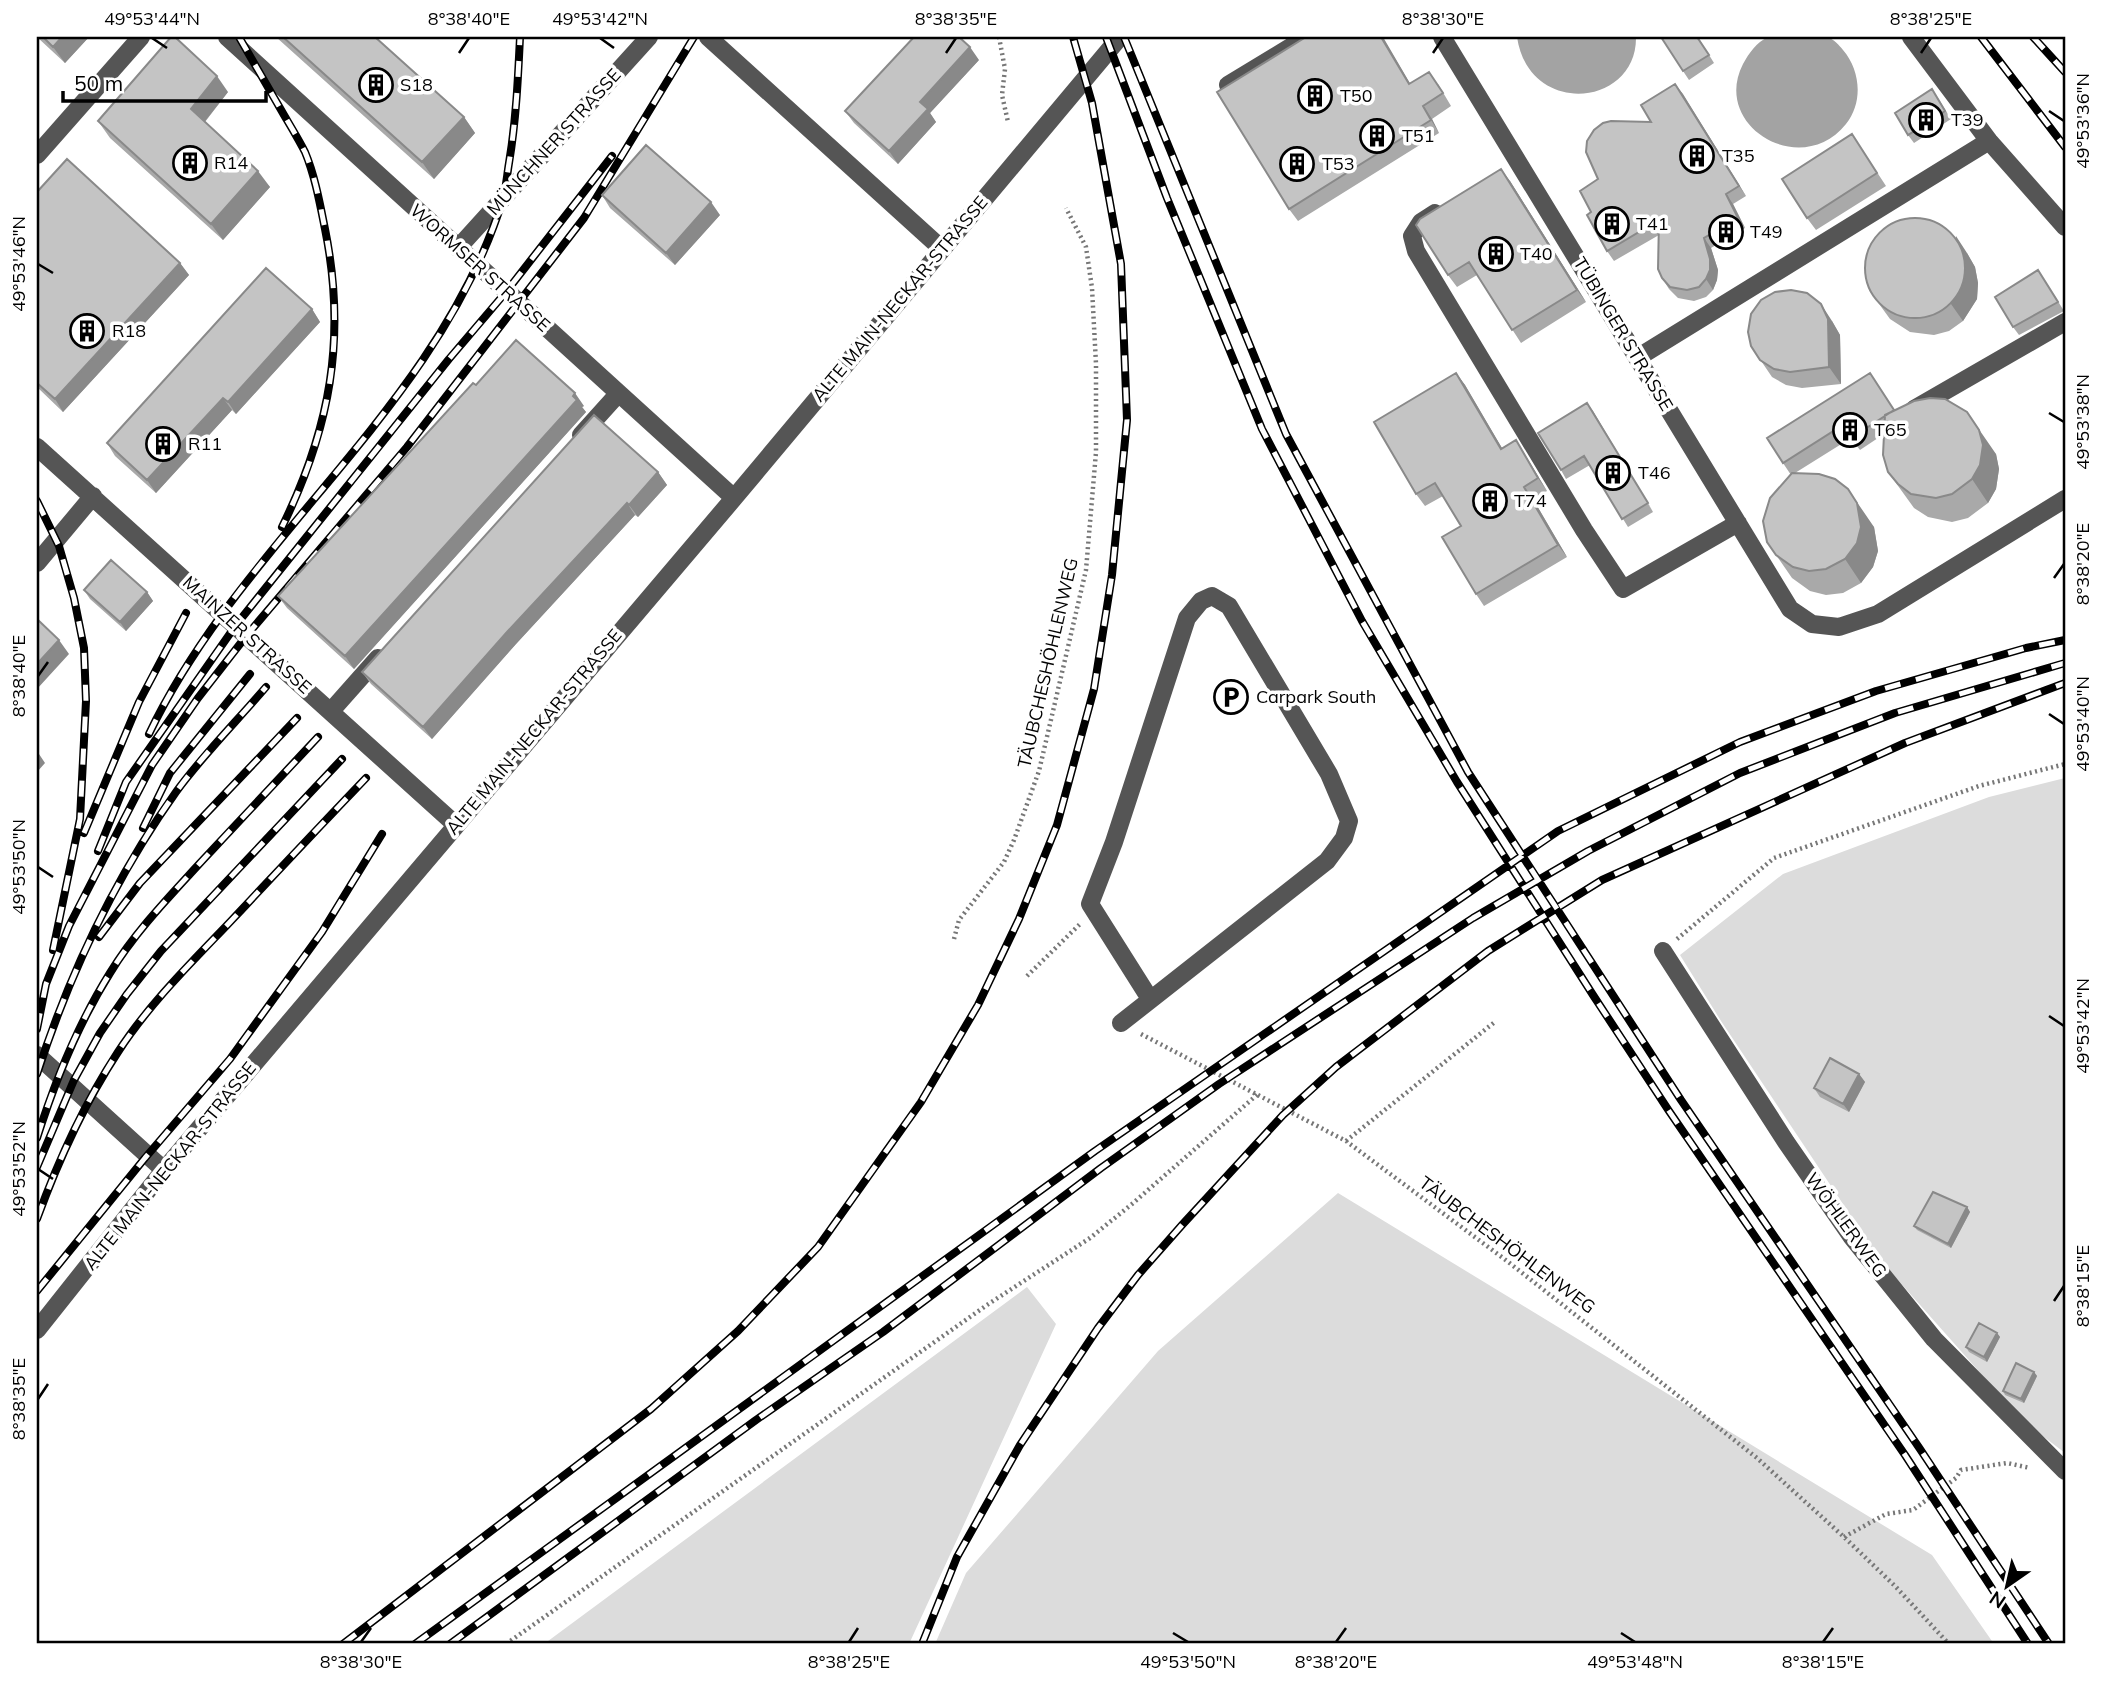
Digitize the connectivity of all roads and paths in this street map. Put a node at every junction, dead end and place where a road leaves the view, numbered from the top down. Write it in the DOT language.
graph roads {
  1 [pos="141,37"];
  2 [pos="227,37"];
  3 [pos="649,37"];
  4 [pos="708,37"];
  5 [pos="999,37"];
  6 [pos="1120,37"];
  7 [pos="1307,37"];
  8 [pos="1442,37"];
  9 [pos="1911,37"];
  10 [pos="1228,85"];
  11 [pos="1008,122"];
  12 [pos="1989,141"];
  13 [pos="37,155"];
  14 [pos="1453,202"];
  15 [pos="1066,208"];
  16 [pos="2065,227"];
  17 [pos="458,248"];
  18 [pos="942,249"];
  19 [pos="2065,322"];
  20 [pos="1637,358"];
  21 [pos="618,394"];
  22 [pos="1911,410"];
  23 [pos="572,445"];
  24 [pos="37,447"];
  25 [pos="93,496"];
  26 [pos="734,498"];
  27 [pos="2065,499"];
  28 [pos="1738,523"];
  29 [pos="37,563"];
  30 [pos="386,650"];
  31 [pos="331,711"];
  32 [pos="2065,764"];
  33 [pos="456,825"];
  34 [pos="1093,911"];
  35 [pos="954,939"];
  36 [pos="1663,951"];
  37 [pos="1027,976"];
  38 [pos="1150,999"];
  39 [pos="1496,1021"];
  40 [pos="1121,1023"];
  41 [pos="37,1055"];
  42 [pos="1258,1094"];
  43 [pos="1346,1141"];
  44 [pos="164,1170"];
  45 [pos="37,1330"];
  46 [pos="2063,1470"];
  47 [pos="1844,1537"];
  48 [pos="506,1644"];
  49 [pos="1949,1644"];
  1 -- 13 [label="street"];
  2 -- 17 [label="street, WORMSER STRASSE"];
  3 -- 17 [label="street, MÜNCHNER STRASSE"];
  4 -- 18 [label="street"];
  5 -- 11 [label="path"];
  6 -- 18 [label="street, ALTE MAIN-NECKAR-STRASSE"];
  7 -- 10 [label="street"];
  8 -- 20 [label="street, TÜBINGER STRASSE"];
  9 -- 12 [label="street"];
  12 -- 16 [label="street"];
  12 -- 20 [label="street"];
  14 -- 28 [label="street"];
  15 -- 35 [label="path, TÄUBCHESHÖHLENWEG"];
  17 -- 21 [label="street, WORMSER STRASSE"];
  18 -- 26 [label="street, ALTE MAIN-NECKAR-STRASSE"];
  19 -- 22 [label="street"];
  20 -- 28 [label="street, TÜBINGER STRASSE"];
  21 -- 23 [label="street"];
  21 -- 26 [label="street, WORMSER STRASSE"];
  24 -- 25 [label="street, MAINZER STRASSE"];
  25 -- 29 [label="street"];
  25 -- 31 [label="street, MAINZER STRASSE"];
  26 -- 33 [label="street, ALTE MAIN-NECKAR-STRASSE"];
  27 -- 28 [label="street, TÜBINGER STRASSE"];
  30 -- 31 [label="street"];
  31 -- 33 [label="street, MAINZER STRASSE"];
  32 -- 36 [label="path"];
  33 -- 44 [label="street, ALTE MAIN-NECKAR-STRASSE"];
  34 -- 37 [label="path"];
  34 -- 38 [label="street"];
  34 -- 38 [label="street"];
  36 -- 46 [label="street, WÖHLERWEG"];
  38 -- 40 [label="street"];
  39 -- 43 [label="path"];
  40 -- 42 [label="path, TÄUBCHESHÖHLENWEG"];
  41 -- 44 [label="street"];
  42 -- 43 [label="path, TÄUBCHESHÖHLENWEG"];
  42 -- 48 [label="path"];
  43 -- 47 [label="path, TÄUBCHESHÖHLENWEG"];
  44 -- 45 [label="street, ALTE MAIN-NECKAR-STRASSE"];
  46 -- 47 [label="path"];
  47 -- 49 [label="path, TÄUBCHESHÖHLENWEG"];
}
